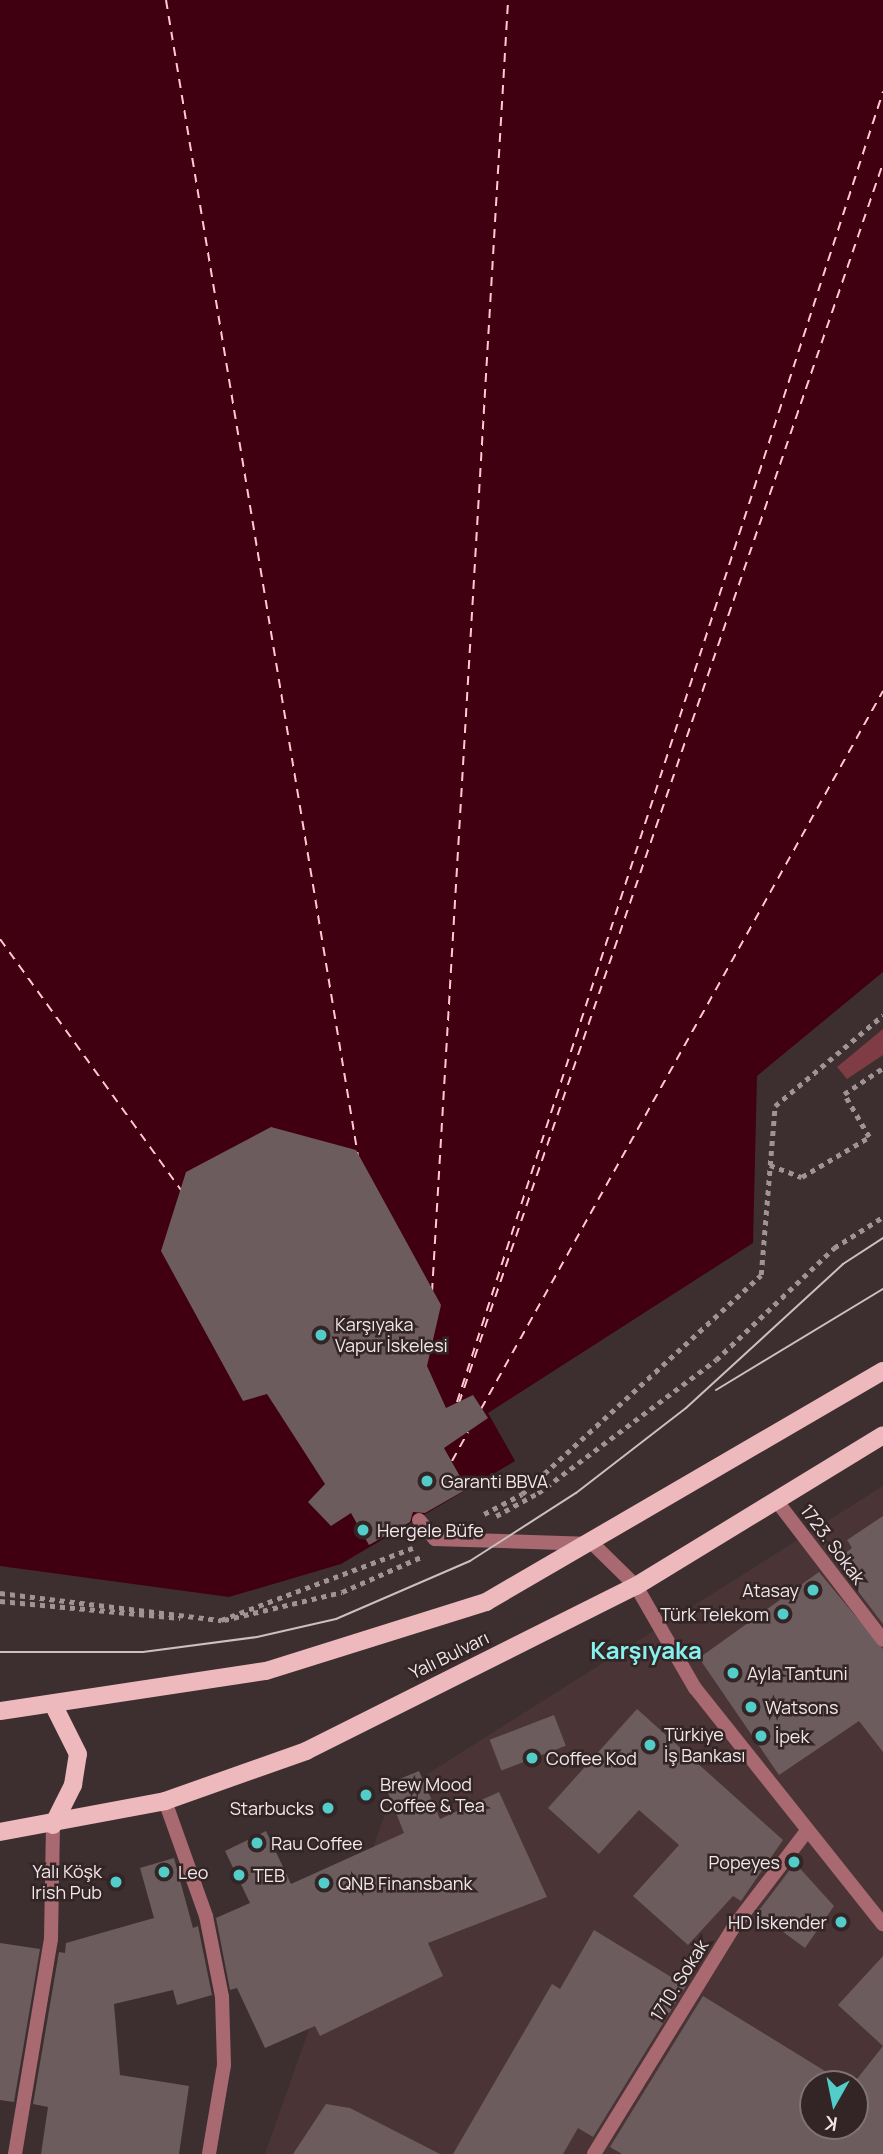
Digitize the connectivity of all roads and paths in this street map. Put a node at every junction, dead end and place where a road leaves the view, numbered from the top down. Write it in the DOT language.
graph roads {
  1 [pos="883,1015"];
  2 [pos="883,1068"];
  3 [pos="770,1166"];
  4 [pos="883,1217"];
  5 [pos="883,1371"];
  6 [pos="883,1435"];
  7 [pos="779,1504"];
  8 [pos="478,1517"];
  9 [pos="419,1520"];
  10 [pos="435,1539"];
  11 [pos="452,1540"];
  12 [pos="593,1544"];
  13 [pos="636,1586"];
  14 [pos="0,1593"];
  15 [pos="0,1601"];
  16 [pos="221,1620"];
  17 [pos="883,1640"];
  18 [pos="54,1706"];
  19 [pos="0,1711"];
  20 [pos="165,1801"];
  21 [pos="53,1825"];
  22 [pos="0,1832"];
  23 [pos="806,1832"];
  24 [pos="883,1924"];
  25 [pos="15,2154"];
  26 [pos="209,2154"];
  27 [pos="594,2154"];
  1 -- 3 [label="path"];
  2 -- 3 [label="path"];
  3 -- 8 [label="path"];
  4 -- 11 [label="path"];
  5 -- 12 [label="main road, Yalı Bulvarı"];
  6 -- 7 [label="main road, Yalı Bulvarı"];
  7 -- 13 [label="main road, Yalı Bulvarı"];
  7 -- 17 [label="street, 1723. Sokak"];
  9 -- 10 [label="street"];
  10 -- 11 [label="street"];
  10 -- 16 [label="path"];
  11 -- 12 [label="street"];
  11 -- 16 [label="path"];
  12 -- 13 [label="street"];
  12 -- 18 [label="main road, Yalı Bulvarı"];
  13 -- 20 [label="main road, Yalı Bulvarı"];
  13 -- 23 [label="street"];
  14 -- 16 [label="path"];
  15 -- 16 [label="path"];
  18 -- 19 [label="main road, Yalı Bulvarı"];
  18 -- 21 [label="main road"];
  20 -- 21 [label="main road, Yalı Bulvarı"];
  20 -- 26 [label="street"];
  21 -- 22 [label="main road, Yalı Bulvarı"];
  21 -- 25 [label="street"];
  23 -- 24 [label="street"];
  23 -- 27 [label="street, 1710. Sokak"];
}
